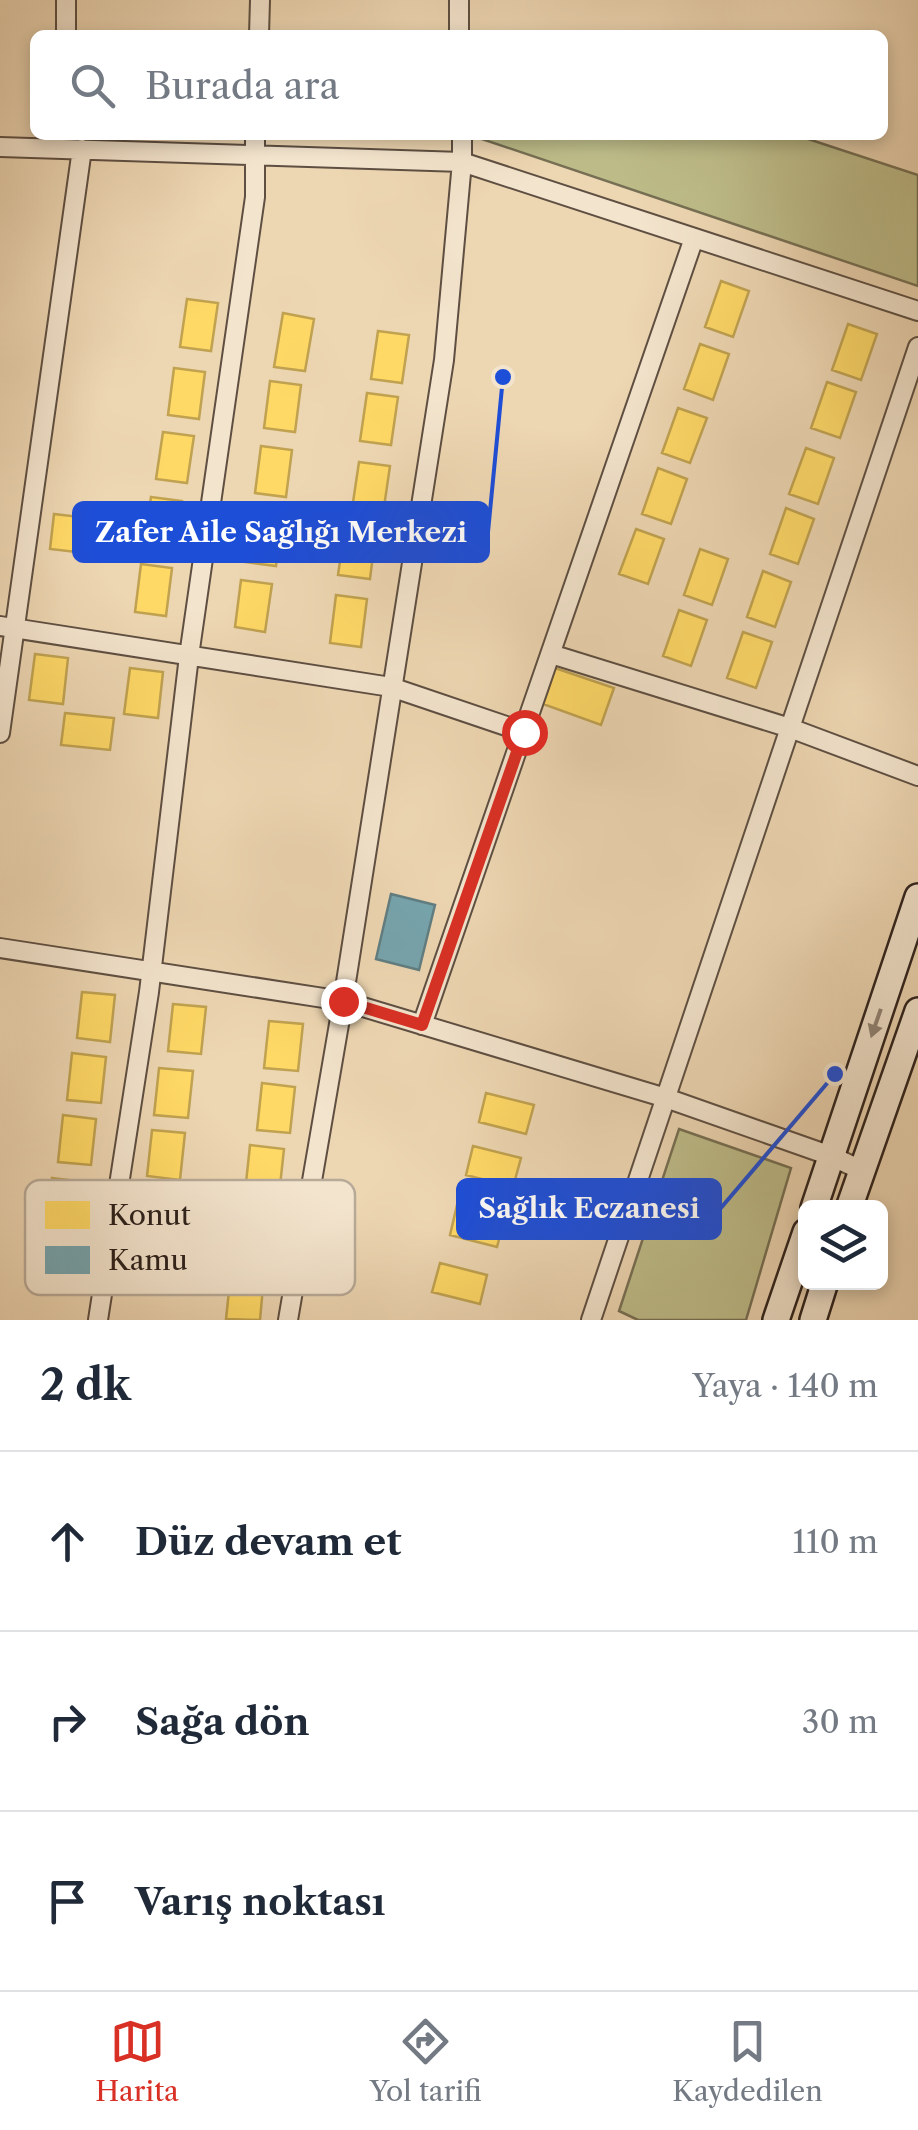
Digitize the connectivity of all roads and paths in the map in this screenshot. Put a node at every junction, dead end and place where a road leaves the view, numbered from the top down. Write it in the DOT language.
graph roads {
  1 [pos="66,0"];
  2 [pos="260,0"];
  3 [pos="459,0"];
  4 [pos="66,30"];
  5 [pos="259,30"];
  6 [pos="460,30"];
  7 [pos="256,140"];
  8 [pos="462,140"];
  9 [pos="71,144"];
  10 [pos="0,146"];
  11 [pos="255,155"];
  12 [pos="462,162"];
  13 [pos="694,238"];
  14 [pos="918,311"];
  15 [pos="918,347"];
  16 [pos="7,627"];
  17 [pos="551,654"];
  18 [pos="189,656"];
  19 [pos="391,688"];
  20 [pos="790,728"];
  21 [pos="524,732"];
  22 [pos="0,733"];
  23 [pos="918,776"];
  24 [pos="918,897"];
  25 [pos="0,948"];
  26 [pos="151,972"];
  27 [pos="343,1001"];
  28 [pos="918,1010"];
  29 [pos="422,1025"];
  30 [pos="666,1098"];
  31 [pos="831,1156"];
  32 [pos="861,1170"];
  33 [pos="119,1180"];
  34 [pos="312,1180"];
  35 [pos="817,1200"];
  36 [pos="852,1200"];
  37 [pos="798,1255"];
  38 [pos="822,1290"];
  39 [pos="102,1295"];
  40 [pos="292,1295"];
  41 [pos="98,1320"];
  42 [pos="288,1320"];
  43 [pos="591,1320"];
  44 [pos="776,1320"];
  45 [pos="813,1320"];
  1 -- 4 [label="street"];
  2 -- 5 [label="street"];
  3 -- 6 [label="street"];
  7 -- 11 [label="street"];
  8 -- 12 [label="street"];
  9 -- 10 [label="street"];
  9 -- 11 [label="street"];
  9 -- 16 [label="street"];
  11 -- 12 [label="street"];
  11 -- 18 [label="street"];
  12 -- 13 [label="street"];
  12 -- 19 [label="street"];
  13 -- 14 [label="street"];
  13 -- 17 [label="street"];
  15 -- 20 [label="street"];
  16 -- 18 [label="street"];
  16 -- 22 [label="street"];
  17 -- 20 [label="street"];
  17 -- 21 [label="street"];
  18 -- 19 [label="street"];
  18 -- 26 [label="street"];
  19 -- 21 [label="street"];
  19 -- 27 [label="street"];
  20 -- 23 [label="street"];
  20 -- 30 [label="street"];
  21 -- 29 [label="street"];
  24 -- 31 [label="main road, one-way"];
  25 -- 26 [label="street"];
  26 -- 27 [label="street"];
  26 -- 33 [label="street"];
  27 -- 29 [label="street"];
  27 -- 34 [label="street"];
  28 -- 32 [label="main road"];
  29 -- 30 [label="street"];
  30 -- 31 [label="street"];
  30 -- 43 [label="street"];
  31 -- 32 [label="street"];
  31 -- 35 [label="main road"];
  32 -- 36 [label="main road"];
  37 -- 44 [label="main road"];
  38 -- 45 [label="main road"];
  39 -- 41 [label="street"];
  40 -- 42 [label="street"];
}
